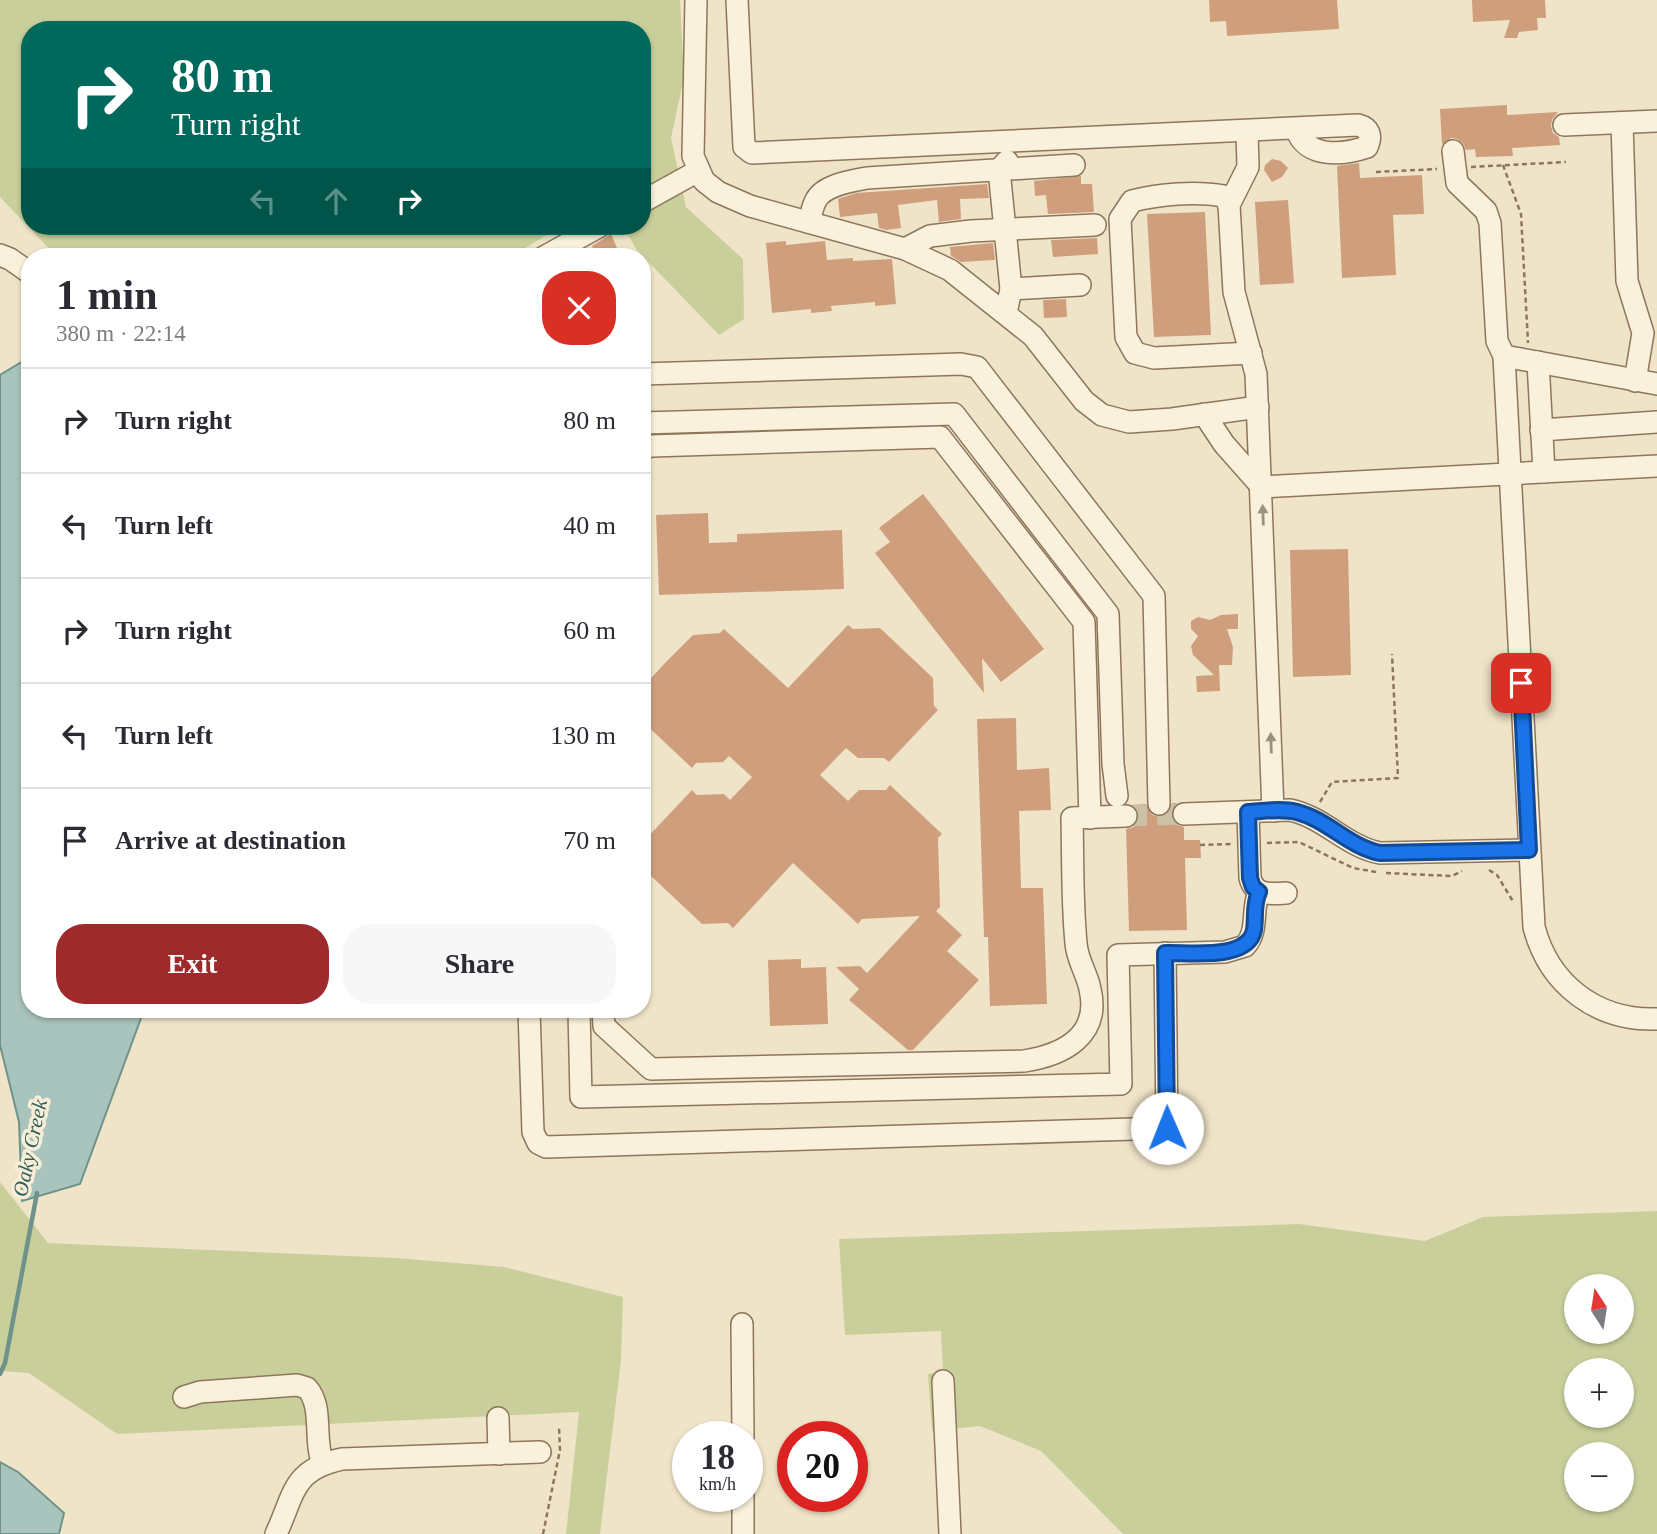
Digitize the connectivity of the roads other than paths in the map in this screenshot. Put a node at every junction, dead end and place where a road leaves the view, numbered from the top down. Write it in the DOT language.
graph roads {
  1 [pos="696,0"];
  2 [pos="737,0"];
  3 [pos="1657,121"];
  4 [pos="1622,123"];
  5 [pos="1564,125"];
  6 [pos="1296,128"];
  7 [pos="1247,131"];
  8 [pos="1024,141"];
  9 [pos="1453,150"];
  10 [pos="1074,165"];
  11 [pos="999,170"];
  12 [pos="698,171"];
  13 [pos="651,197"];
  14 [pos="1229,205"];
  15 [pos="810,222"];
  16 [pos="1095,225"];
  17 [pos="1004,229"];
  18 [pos="584,235"];
  19 [pos="560,248"];
  20 [pos="905,249"];
  21 [pos="0,255"];
  22 [pos="21,267"];
  23 [pos="1080,285"];
  24 [pos="1011,289"];
  25 [pos="1006,313"];
  26 [pos="1251,353"];
  27 [pos="1504,356"];
  28 [pos="1538,362"];
  29 [pos="651,374"];
  30 [pos="1635,381"];
  31 [pos="1657,384"];
  32 [pos="1258,407"];
  33 [pos="1204,414"];
  34 [pos="1657,422"];
  35 [pos="651,423"];
  36 [pos="1541,429"];
  37 [pos="651,446"];
  38 [pos="1657,466"];
  39 [pos="1544,472"];
  40 [pos="1510,474"];
  41 [pos="1262,486"];
  42 [pos="1117,796"];
  43 [pos="1159,804"];
  44 [pos="1273,811"];
  45 [pos="1248,812"];
  46 [pos="1184,814"];
  47 [pos="1126,817"];
  48 [pos="1090,818"];
  49 [pos="1529,850"];
  50 [pos="1259,892"];
  51 [pos="1286,893"];
  52 [pos="1165,953"];
  53 [pos="529,1018"];
  54 [pos="579,1018"];
  55 [pos="604,1018"];
  56 [pos="1657,1019"];
  57 [pos="742,1324"];
  58 [pos="943,1381"];
  59 [pos="184,1397"];
  60 [pos="498,1418"];
  61 [pos="743,1421"];
  62 [pos="540,1452"];
  63 [pos="499,1454"];
  64 [pos="323,1463"];
  65 [pos="743,1512"];
  66 [pos="276,1534"];
  67 [pos="743,1534"];
  68 [pos="950,1534"];
  1 -- 12 [label="street"];
  2 -- 8 [label="street"];
  3 -- 4 [label="street"];
  4 -- 5 [label="street"];
  4 -- 30 [label="street"];
  6 -- 7 [label="street"];
  7 -- 8 [label="street"];
  7 -- 14 [label="street"];
  8 -- 11 [label="street"];
  9 -- 27 [label="street"];
  10 -- 11 [label="street"];
  11 -- 15 [label="street"];
  11 -- 17 [label="street"];
  12 -- 13 [label="street"];
  12 -- 15 [label="street"];
  14 -- 26 [label="street"];
  14 -- 26 [label="street"];
  15 -- 20 [label="street"];
  16 -- 17 [label="street"];
  17 -- 20 [label="street"];
  17 -- 24 [label="street"];
  18 -- 19 [label="street"];
  20 -- 25 [label="street"];
  21 -- 22 [label="street"];
  23 -- 24 [label="street"];
  24 -- 25 [label="street"];
  25 -- 33 [label="street"];
  26 -- 32 [label="street"];
  27 -- 28 [label="street"];
  27 -- 40 [label="street"];
  28 -- 30 [label="street"];
  28 -- 36 [label="street"];
  29 -- 43 [label="street"];
  30 -- 31 [label="street"];
  32 -- 33 [label="street"];
  32 -- 41 [label="street"];
  33 -- 41 [label="street"];
  34 -- 36 [label="street"];
  35 -- 42 [label="street"];
  36 -- 39 [label="street"];
  37 -- 48 [label="street"];
  38 -- 39 [label="street"];
  39 -- 40 [label="street"];
  40 -- 41 [label="street"];
  40 -- 49 [label="street"];
  44 -- 41 [label="street, one-way"];
  44 -- 45 [label="street"];
  44 -- 49 [label="street"];
  45 -- 46 [label="street"];
  45 -- 50 [label="street"];
  47 -- 48 [label="street"];
  48 -- 55 [label="street"];
  49 -- 56 [label="street"];
  50 -- 51 [label="street"];
  50 -- 52 [label="street"];
  52 -- 53 [label="street"];
  52 -- 54 [label="street"];
  57 -- 61 [label="street"];
  58 -- 68 [label="street"];
  59 -- 64 [label="street"];
  60 -- 63 [label="street"];
  62 -- 63 [label="street"];
  63 -- 64 [label="street"];
  64 -- 66 [label="street"];
  65 -- 67 [label="street"];
}
